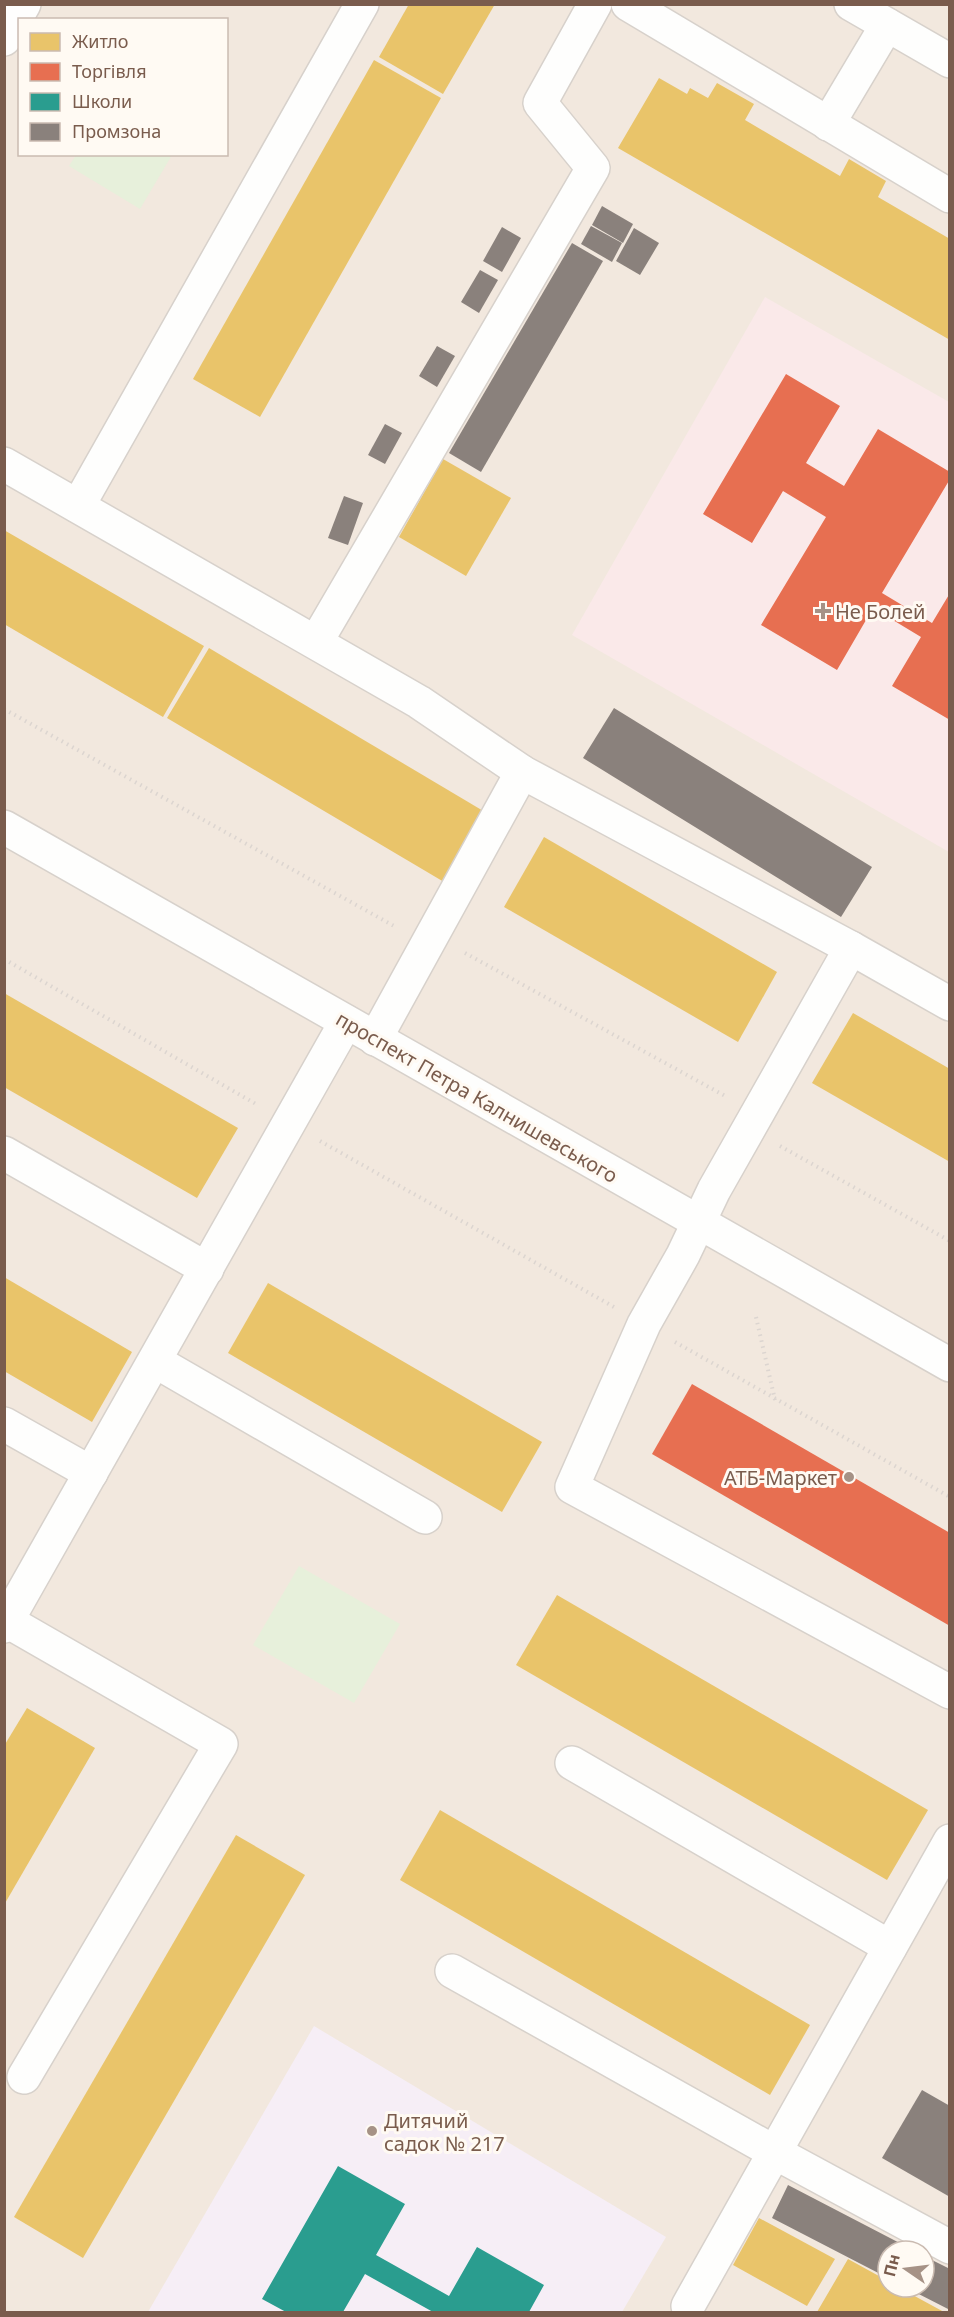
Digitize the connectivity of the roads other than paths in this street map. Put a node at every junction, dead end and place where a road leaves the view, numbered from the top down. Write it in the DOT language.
graph roads {
  1 [pos="24,4"];
  2 [pos="362,4"];
  3 [pos="595,4"];
  4 [pos="628,4"];
  5 [pos="851,4"];
  6 [pos="887,25"];
  7 [pos="4,39"];
  8 [pos="950,62"];
  9 [pos="828,124"];
  10 [pos="950,196"];
  11 [pos="4,464"];
  12 [pos="78,507"];
  13 [pos="316,642"];
  14 [pos="522,772"];
  15 [pos="4,827"];
  16 [pos="851,948"];
  17 [pos="950,1004"];
  18 [pos="346,1022"];
  19 [pos="375,1039"];
  20 [pos="4,1153"];
  21 [pos="699,1223"];
  22 [pos="207,1269"];
  23 [pos="154,1361"];
  24 [pos="950,1365"];
  25 [pos="4,1424"];
  26 [pos="91,1473"];
  27 [pos="425,1517"];
  28 [pos="6,1624"];
  29 [pos="950,1692"];
  30 [pos="572,1763"];
  31 [pos="950,1841"];
  32 [pos="890,1947"];
  33 [pos="452,1971"];
  34 [pos="24,2077"];
  35 [pos="774,2152"];
  36 [pos="950,2247"];
  37 [pos="688,2306"];
  1 -- 7 [label="street"];
  2 -- 12 [label="street"];
  3 -- 13 [label="street"];
  4 -- 9 [label="street"];
  5 -- 6 [label="street"];
  6 -- 8 [label="street"];
  6 -- 9 [label="street"];
  9 -- 10 [label="street"];
  11 -- 12 [label="street"];
  12 -- 13 [label="street"];
  13 -- 14 [label="street"];
  14 -- 16 [label="street"];
  14 -- 19 [label="street"];
  15 -- 18 [label="street, проспект Петра Калнишевського"];
  16 -- 17 [label="street"];
  16 -- 21 [label="street"];
  18 -- 19 [label="street, проспект Петра Калнишевського"];
  18 -- 22 [label="street"];
  19 -- 21 [label="street, проспект Петра Калнишевського"];
  20 -- 22 [label="street"];
  21 -- 24 [label="street, проспект Петра Калнишевського"];
  21 -- 29 [label="street"];
  22 -- 23 [label="street"];
  23 -- 26 [label="street"];
  23 -- 27 [label="street"];
  25 -- 26 [label="street"];
  26 -- 28 [label="street"];
  28 -- 34 [label="street"];
  30 -- 32 [label="street"];
  31 -- 32 [label="street"];
  32 -- 35 [label="street"];
  33 -- 35 [label="street"];
  35 -- 36 [label="street"];
  35 -- 37 [label="street"];
}
